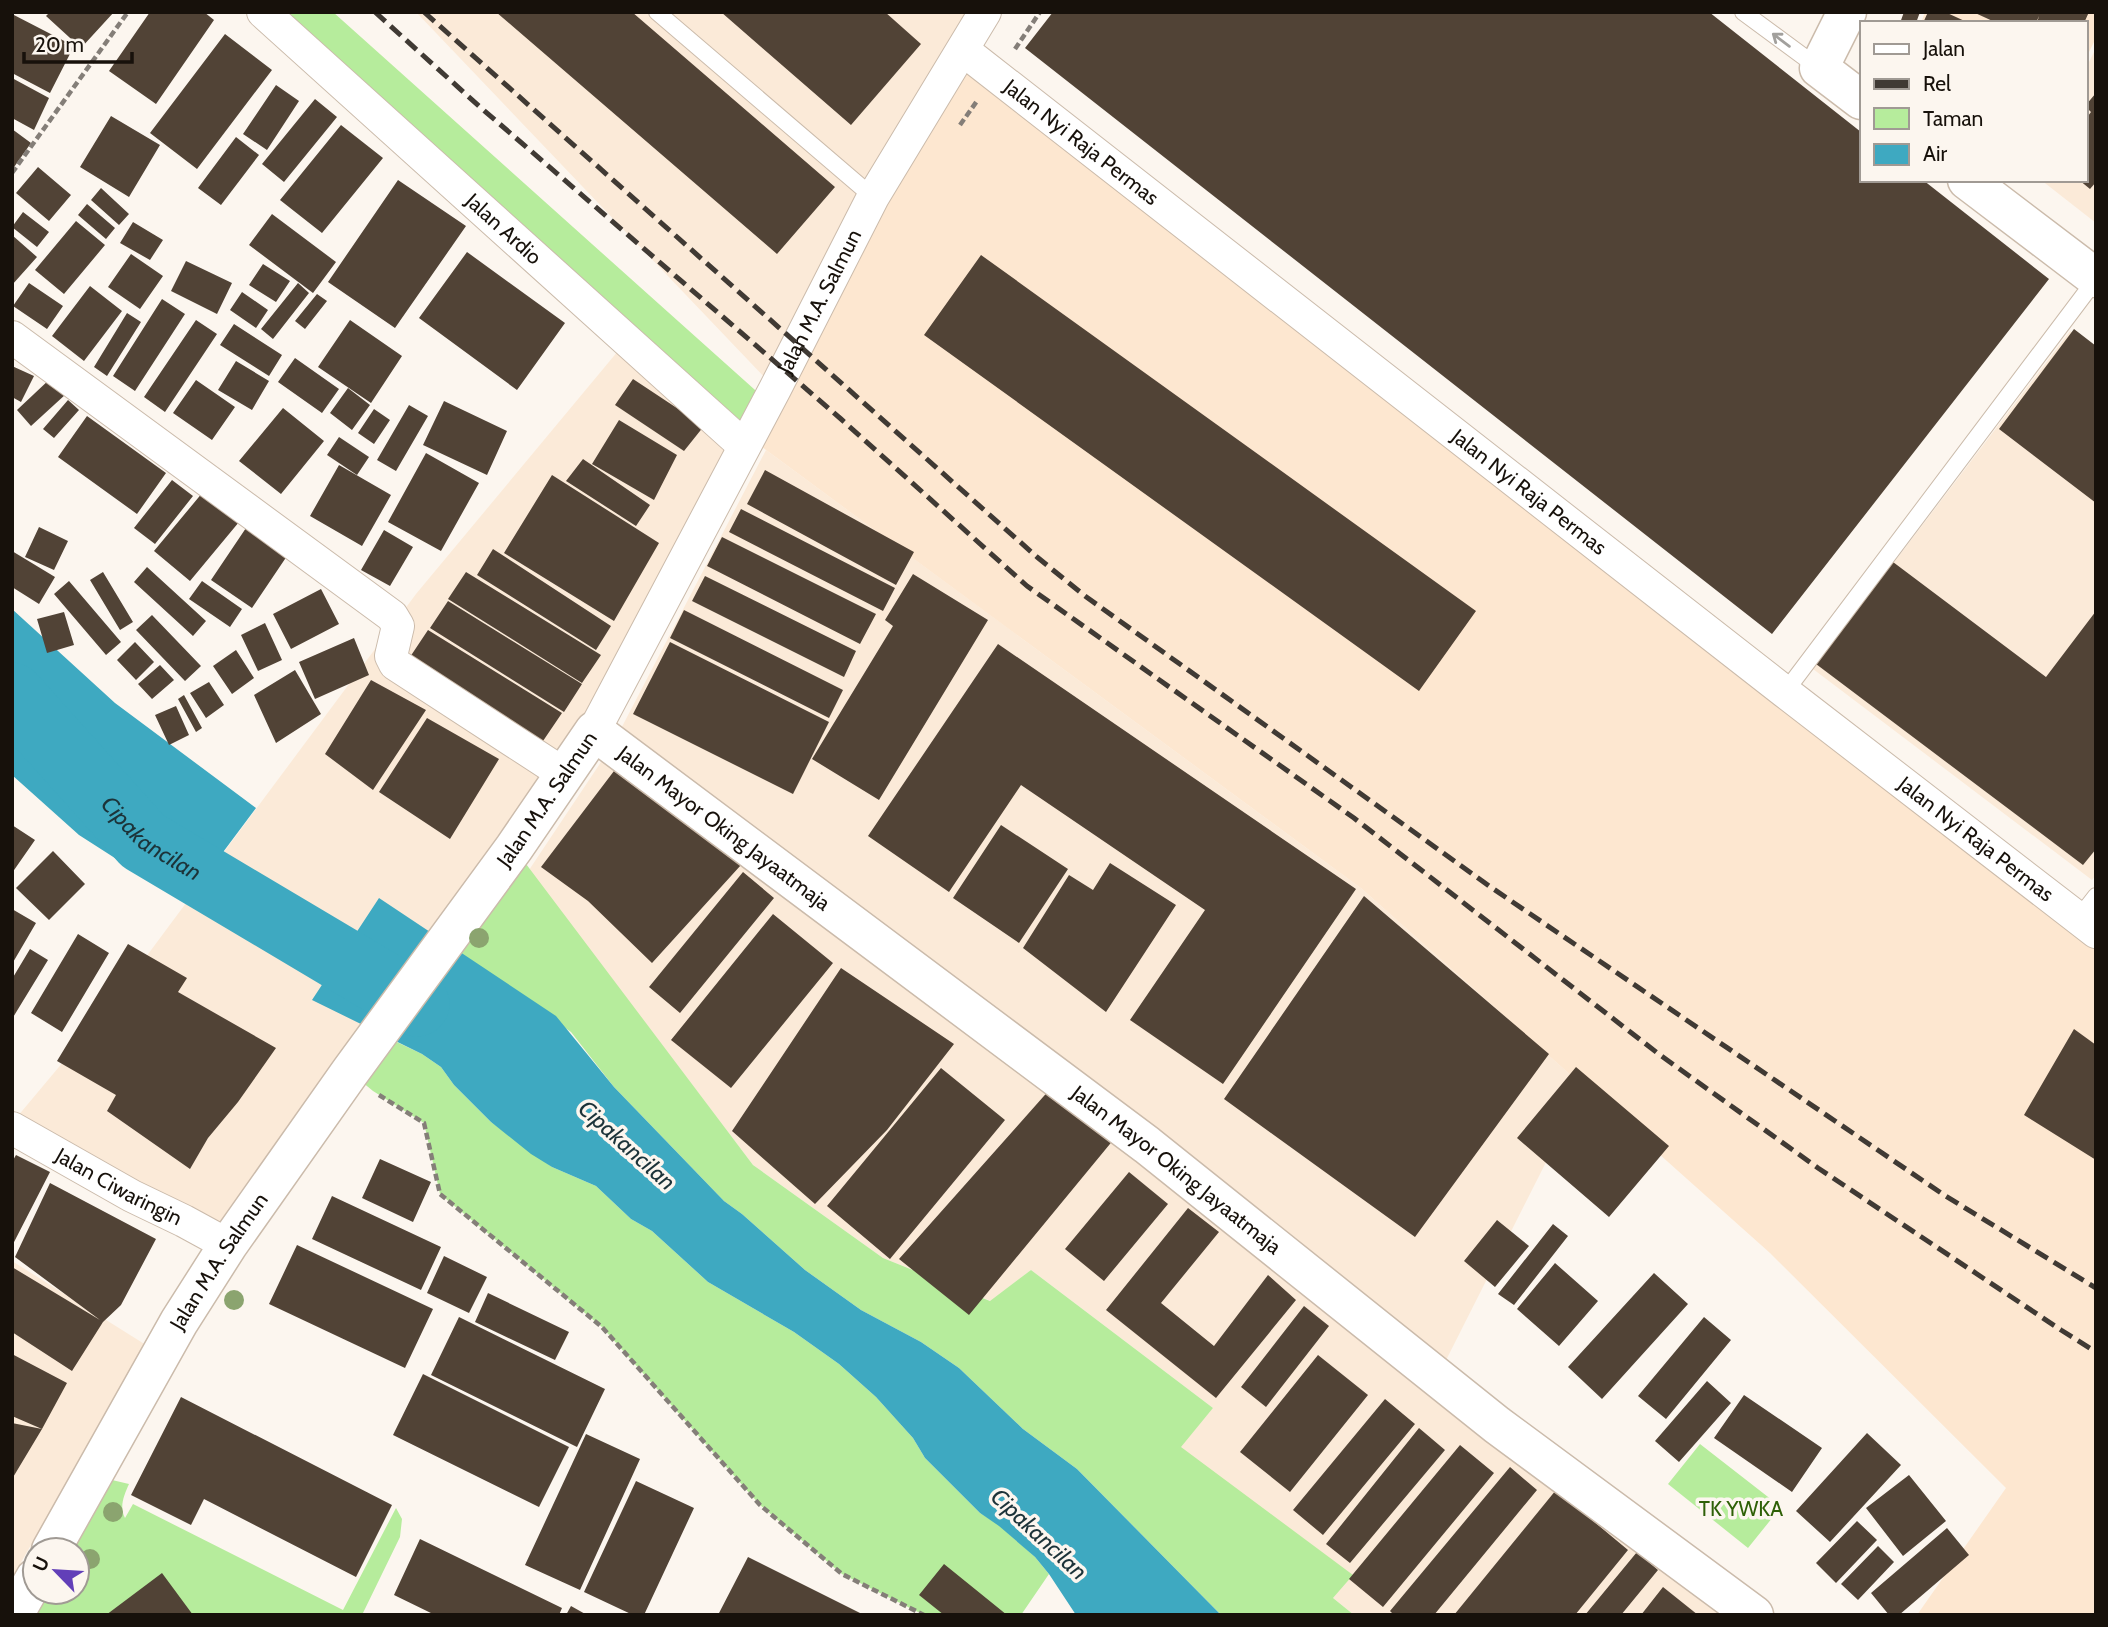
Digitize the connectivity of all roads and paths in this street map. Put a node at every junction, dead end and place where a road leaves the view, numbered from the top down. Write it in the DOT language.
graph roads {
  1 [pos="128,12"];
  2 [pos="263,12"];
  3 [pos="657,12"];
  4 [pos="985,12"];
  5 [pos="1743,12"];
  6 [pos="1847,12"];
  7 [pos="963,50"];
  8 [pos="1819,68"];
  9 [pos="1860,99"];
  10 [pos="12,173"];
  11 [pos="1970,182"];
  12 [pos="873,198"];
  13 [pos="2096,279"];
  14 [pos="12,337"];
  15 [pos="744,446"];
  16 [pos="1785,692"];
  17 [pos="594,731"];
  18 [pos="564,774"];
  19 [pos="2090,916"];
  20 [pos="350,1072"];
  21 [pos="12,1128"];
  22 [pos="228,1245"];
  23 [pos="59,1536"];
  24 [pos="924,1615"];
  25 [pos="1754,1615"];
  1 -- 10 [label="path"];
  2 -- 15 [label="street, Jalan Ardio"];
  3 -- 12 [label="lane"];
  4 -- 7 [label="street, Jalan M.A. Salmun"];
  8 -- 5 [label="lane, one-way"];
  6 -- 8 [label="street"];
  7 -- 12 [label="street, Jalan M.A. Salmun"];
  7 -- 16 [label="street, Jalan Nyi Raja Permas"];
  8 -- 9 [label="street"];
  11 -- 13 [label="street"];
  12 -- 15 [label="street, Jalan M.A. Salmun"];
  13 -- 16 [label="lane"];
  14 -- 18 [label="street"];
  15 -- 17 [label="street, Jalan M.A. Salmun"];
  16 -- 19 [label="street, Jalan Nyi Raja Permas"];
  17 -- 18 [label="street, Jalan M.A. Salmun"];
  17 -- 25 [label="street, Jalan Mayor Oking Jayaatmaja"];
  18 -- 20 [label="street, Jalan M.A. Salmun"];
  20 -- 22 [label="street, Jalan M.A. Salmun"];
  20 -- 24 [label="path"];
  21 -- 22 [label="street, Jalan Ciwaringin"];
  22 -- 23 [label="street, Jalan M.A. Salmun"];
}
